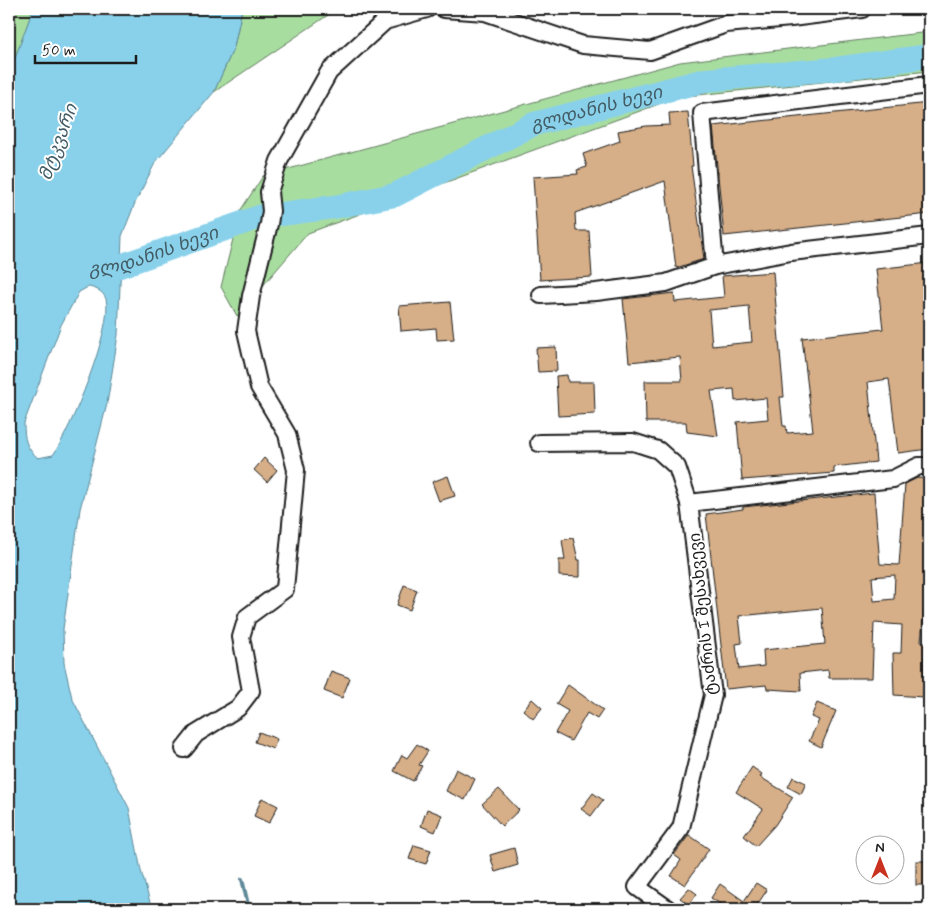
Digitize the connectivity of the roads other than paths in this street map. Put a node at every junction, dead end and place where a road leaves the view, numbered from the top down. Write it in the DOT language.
graph roads {
  1 [pos="427,9"];
  2 [pos="444,9"];
  3 [pos="862,9"];
  4 [pos="929,85"];
  5 [pos="929,236"];
  6 [pos="715,266"];
  7 [pos="541,295"];
  8 [pos="539,443"];
  9 [pos="929,466"];
  10 [pos="689,504"];
  11 [pos="184,749"];
  12 [pos="668,909"];
  1 -- 11 [label="street"];
  2 -- 3 [label="street"];
  4 -- 6 [label="street"];
  5 -- 6 [label="street"];
  6 -- 7 [label="street"];
  8 -- 10 [label="street, ტაძრის I შესახვევი"];
  9 -- 10 [label="street"];
  10 -- 12 [label="street, ტაძრის I შესახვევი"];
}
